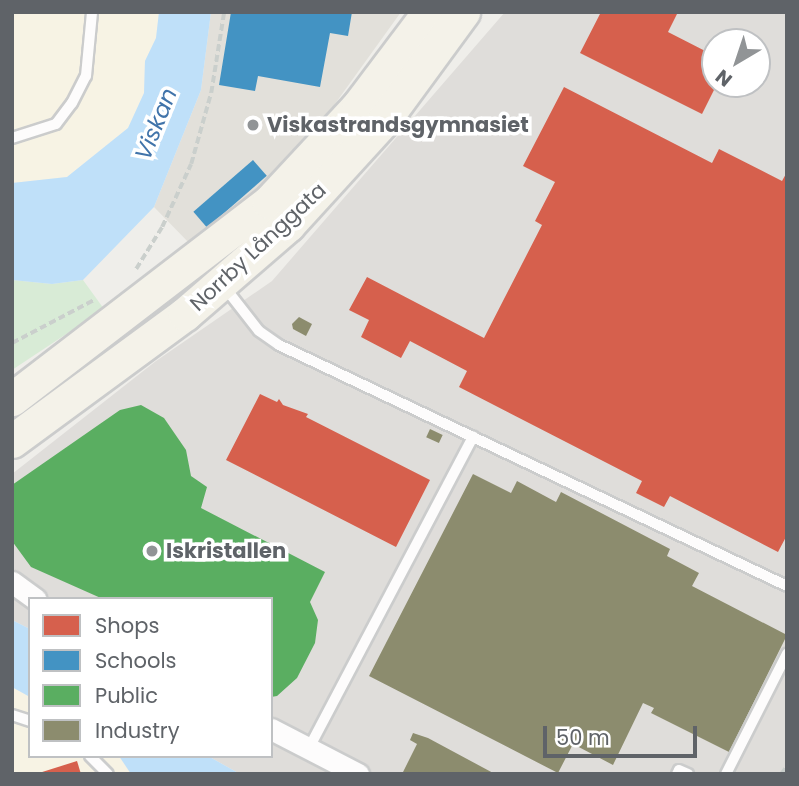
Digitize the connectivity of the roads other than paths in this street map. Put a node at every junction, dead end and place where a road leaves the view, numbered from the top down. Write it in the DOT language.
graph roads {
  1 [pos="92,12"];
  2 [pos="429,12"];
  3 [pos="463,12"];
  4 [pos="12,138"];
  5 [pos="222,284"];
  6 [pos="12,398"];
  7 [pos="473,437"];
  8 [pos="12,442"];
  9 [pos="12,582"];
  10 [pos="787,586"];
  11 [pos="32,597"];
  12 [pos="787,654"];
  13 [pos="273,730"];
  14 [pos="309,748"];
  15 [pos="92,758"];
  16 [pos="108,774"];
  17 [pos="358,774"];
  18 [pos="677,774"];
  19 [pos="688,774"];
  20 [pos="726,774"];
  1 -- 4 [label="lane"];
  2 -- 6 [label="main road, Norrby Långgata"];
  3 -- 5 [label="main road, Norrby Långgata"];
  5 -- 7 [label="lane"];
  5 -- 8 [label="main road, Norrby Långgata"];
  7 -- 10 [label="lane"];
  7 -- 14 [label="lane"];
  9 -- 11 [label="street"];
  12 -- 20 [label="lane"];
  13 -- 14 [label="street"];
  14 -- 17 [label="street"];
  15 -- 16 [label="lane"];
  18 -- 19 [label="lane"];
}
